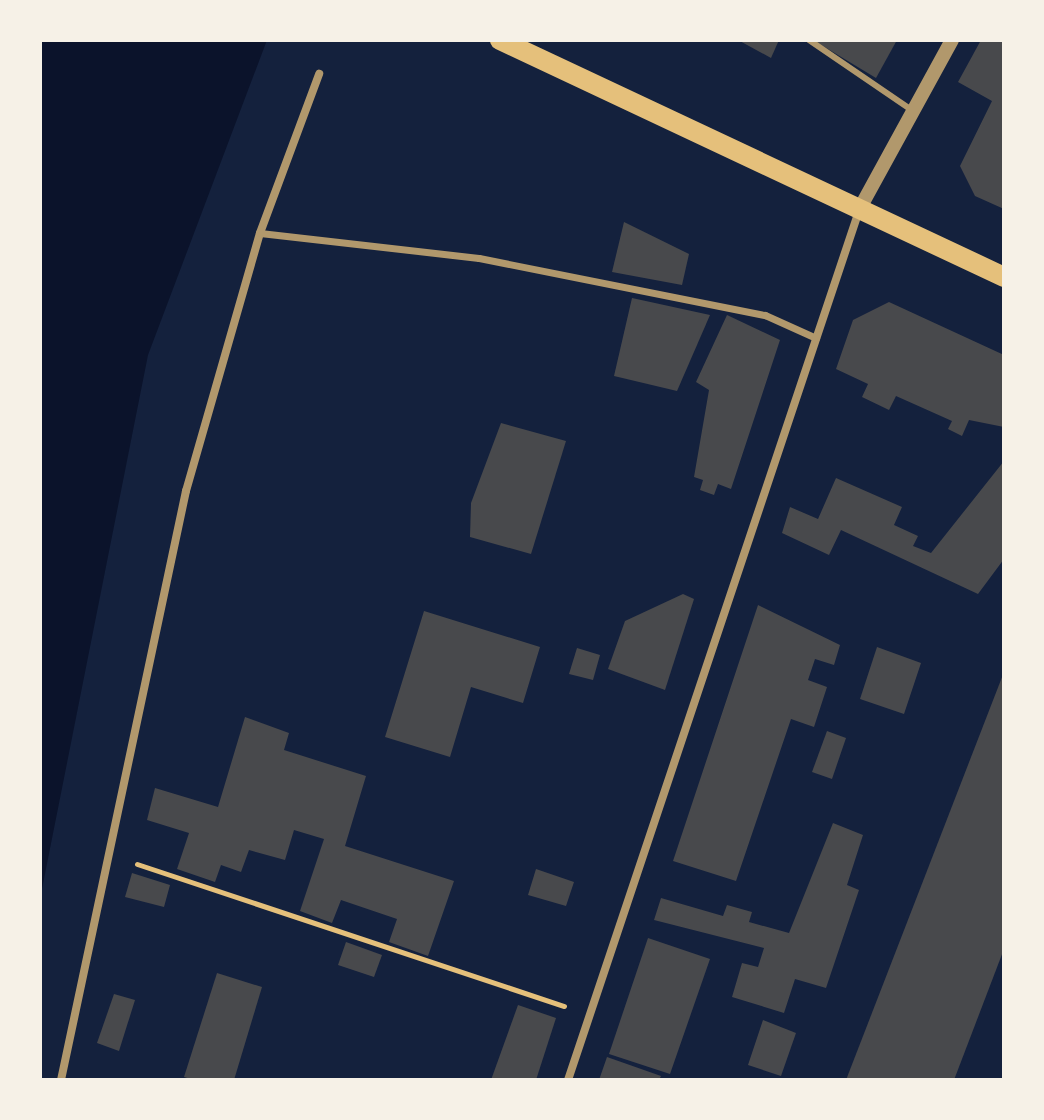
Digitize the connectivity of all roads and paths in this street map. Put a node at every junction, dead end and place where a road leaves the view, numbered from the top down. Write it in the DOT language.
graph roads {
  1 [pos="500,40"];
  2 [pos="809,40"];
  3 [pos="952,40"];
  4 [pos="319,74"];
  5 [pos="913,111"];
  6 [pos="860,208"];
  7 [pos="260,233"];
  8 [pos="1004,277"];
  9 [pos="816,338"];
  10 [pos="113,855"];
  11 [pos="591,1014"];
  12 [pos="61,1080"];
  13 [pos="568,1080"];
  1 -- 6 [label="main road"];
  2 -- 5 [label="lane"];
  3 -- 5 [label="street"];
  4 -- 7 [label="street"];
  5 -- 6 [label="street"];
  6 -- 8 [label="main road"];
  6 -- 9 [label="street"];
  7 -- 9 [label="street"];
  7 -- 10 [label="street"];
  9 -- 11 [label="street"];
  10 -- 11 [label="path"];
  10 -- 12 [label="street"];
  11 -- 13 [label="street"];
}
